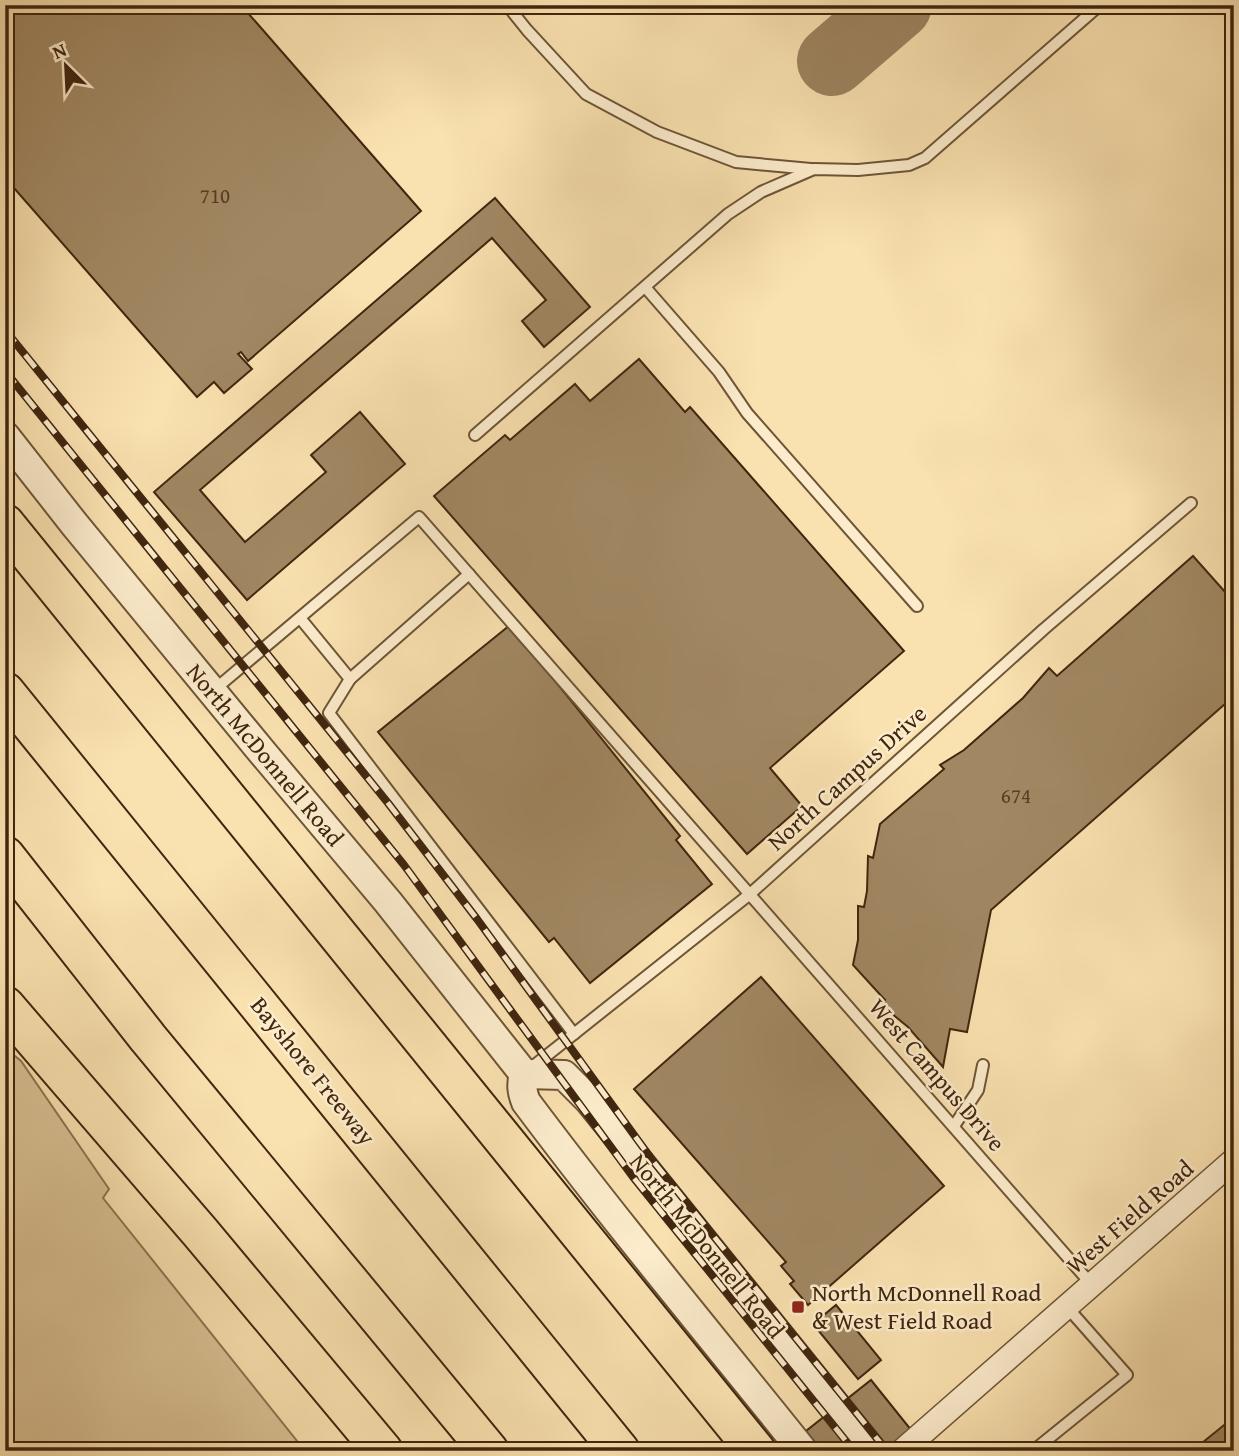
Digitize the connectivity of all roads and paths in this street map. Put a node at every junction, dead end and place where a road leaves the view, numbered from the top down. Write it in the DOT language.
graph roads {
  1 [pos="507,5"];
  2 [pos="1100,5"];
  3 [pos="814,169"];
  4 [pos="645,286"];
  5 [pos="475,435"];
  6 [pos="5,436"];
  7 [pos="1191,503"];
  8 [pos="5,524"];
  9 [pos="469,574"];
  10 [pos="917,606"];
  11 [pos="300,618"];
  12 [pos="350,679"];
  13 [pos="212,692"];
  14 [pos="11,697"];
  15 [pos="5,856"];
  16 [pos="750,894"];
  17 [pos="5,1006"];
  18 [pos="574,1034"];
  19 [pos="983,1065"];
  20 [pos="524,1074"];
  21 [pos="954,1126"];
  22 [pos="1234,1160"];
  23 [pos="1091,1285"];
  24 [pos="1067,1307"];
  25 [pos="383,1451"];
  26 [pos="489,1451"];
  27 [pos="620,1451"];
  28 [pos="756,1451"];
  29 [pos="803,1451"];
  30 [pos="872,1451"];
  31 [pos="902,1451"];
  32 [pos="1033,1451"];
  1 -- 3 [label="lane"];
  2 -- 3 [label="lane"];
  3 -- 4 [label="lane"];
  4 -- 5 [label="lane"];
  4 -- 10 [label="lane"];
  6 -- 13 [label="street, North McDonnell Road"];
  7 -- 16 [label="lane, North Campus Drive"];
  8 -- 28 [label="highway"];
  9 -- 11 [label="lane, West Campus Drive"];
  9 -- 12 [label="lane"];
  9 -- 16 [label="lane, West Campus Drive"];
  11 -- 12 [label="lane"];
  11 -- 13 [label="lane"];
  12 -- 18 [label="lane"];
  13 -- 20 [label="street, North McDonnell Road"];
  14 -- 27 [label="highway, Bayshore Freeway"];
  15 -- 26 [label="highway"];
  16 -- 18 [label="lane, North Campus Drive"];
  16 -- 21 [label="lane, West Campus Drive"];
  17 -- 25 [label="highway"];
  18 -- 20 [label="lane, North Campus Drive"];
  19 -- 21 [label="lane"];
  20 -- 29 [label="street, North McDonnell Road"];
  20 -- 30 [label="street, North McDonnell Road"];
  21 -- 23 [label="lane, West Campus Drive"];
  22 -- 23 [label="street, West Field Road"];
  23 -- 24 [label="street, West Field Road"];
  24 -- 31 [label="street, West Field Road"];
  24 -- 32 [label="lane"];
}
